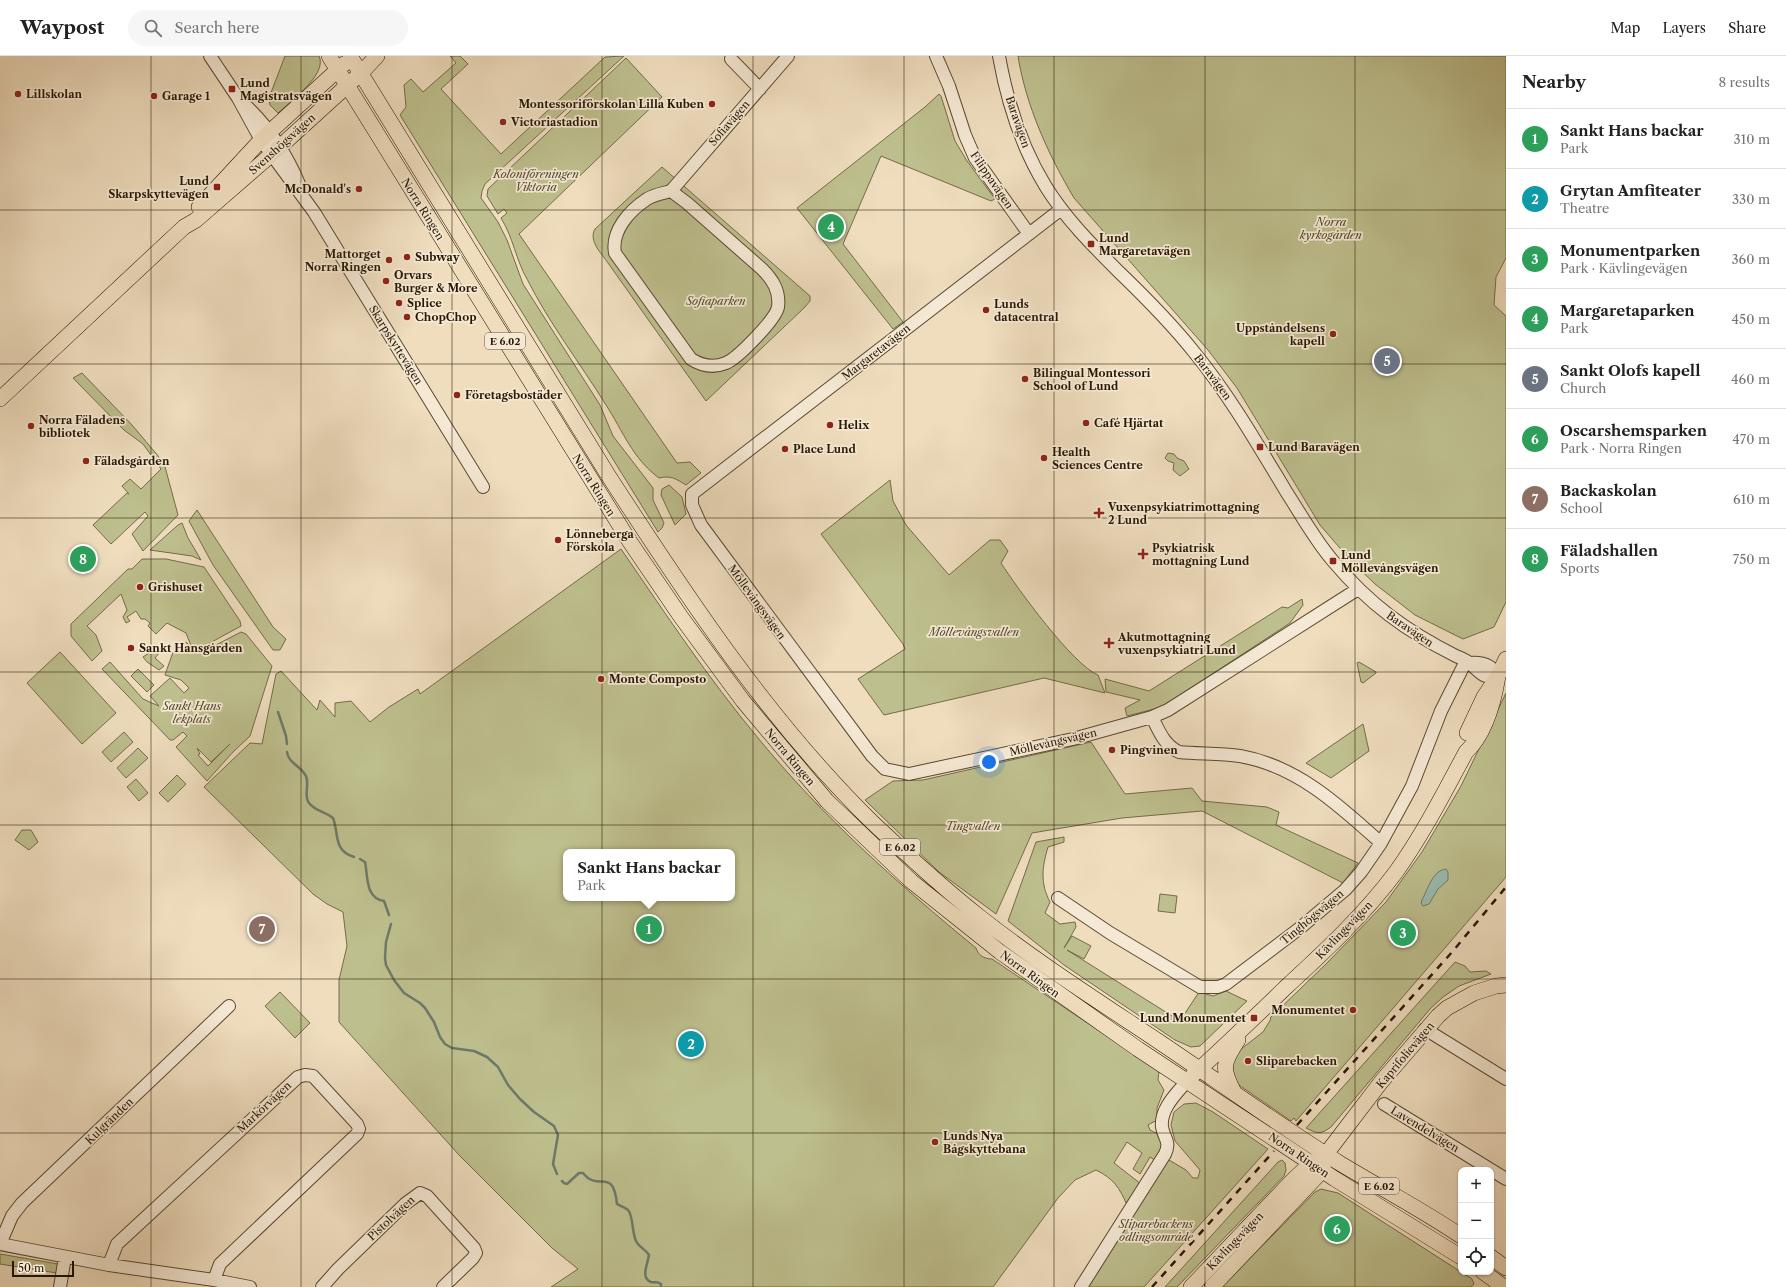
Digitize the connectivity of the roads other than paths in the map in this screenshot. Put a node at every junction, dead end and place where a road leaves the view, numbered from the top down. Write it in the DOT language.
graph roads {
  1 [pos="210,56"];
  2 [pos="329,56"];
  3 [pos="377,56"];
  4 [pos="788,56"];
  5 [pos="936,56"];
  6 [pos="999,56"];
  7 [pos="352,57"];
  8 [pos="731,59"];
  9 [pos="337,70"];
  10 [pos="360,73"];
  11 [pos="347,85"];
  12 [pos="760,89"];
  13 [pos="265,136"];
  14 [pos="276,150"];
  15 [pos="671,191"];
  16 [pos="1060,210"];
  17 [pos="184,227"];
  18 [pos="1029,234"];
  19 [pos="0,398"];
  20 [pos="483,487"];
  21 [pos="692,494"];
  22 [pos="1358,589"];
  23 [pos="1506,659"];
  24 [pos="1468,662"];
  25 [pos="1502,678"];
  26 [pos="1152,717"];
  27 [pos="1381,843"];
  28 [pos="1058,898"];
  29 [pos="1506,985"];
  30 [pos="229,1006"];
  31 [pos="1250,1022"];
  32 [pos="1425,1029"];
  33 [pos="1200,1069"];
  34 [pos="1506,1079"];
  35 [pos="1187,1081"];
  36 [pos="1235,1093"];
  37 [pos="1384,1104"];
  38 [pos="1253,1124"];
  39 [pos="1326,1154"];
  40 [pos="1316,1167"];
  41 [pos="1506,1179"];
  42 [pos="1291,1182"];
  43 [pos="1458,1234"];
  44 [pos="0,1244"];
  45 [pos="1458,1255"];
  46 [pos="65,1257"];
  47 [pos="1494,1259"];
  48 [pos="109,1265"];
  49 [pos="1506,1268"];
  50 [pos="1487,1275"];
  51 [pos="214,1280"];
  52 [pos="60,1287"];
  53 [pos="250,1287"];
  54 [pos="322,1287"];
  55 [pos="443,1287"];
  56 [pos="1081,1287"];
  57 [pos="1191,1287"];
  58 [pos="1212,1287"];
  59 [pos="1504,1287"];
  1 -- 13 [label="street, Skarpskyttevägen"];
  2 -- 9 [label="main road, Norra Ringen / E 6.02"];
  3 -- 10 [label="main road, Svenshögsvägen"];
  4 -- 12 [label="street, Sofiavägen"];
  5 -- 18 [label="street, Filippavägen"];
  6 -- 16 [label="street, Baravägen"];
  7 -- 9 [label="main road, Svenshögsvägen"];
  7 -- 10 [label="main road, Norra Ringen / E 6.02"];
  8 -- 12 [label="street"];
  9 -- 11 [label="main road, Norra Ringen / E 6.02"];
  9 -- 13 [label="main road, Svenshögsvägen"];
  10 -- 11 [label="main road, Svenshögsvägen"];
  10 -- 33 [label="main road, Norra Ringen / E 6.02"];
  11 -- 14 [label="main road, Svenshögsvägen"];
  11 -- 35 [label="main road, Norra Ringen / E 6.02"];
  12 -- 15 [label="street, Sofiavägen"];
  13 -- 14 [label="street, Skarpskyttevägen"];
  13 -- 17 [label="main road, Svenshögsvägen"];
  14 -- 17 [label="main road, Svenshögsvägen"];
  14 -- 20 [label="street, Skarpskyttevägen"];
  15 -- 15 [label="street"];
  16 -- 18 [label="street, Margaretavägen"];
  16 -- 22 [label="street, Baravägen"];
  17 -- 19 [label="main road, Svenshögsvägen"];
  18 -- 21 [label="street, Margaretavägen"];
  21 -- 26 [label="street, Möllevångsvägen"];
  22 -- 24 [label="street, Baravägen"];
  22 -- 26 [label="street, Möllevångsvägen"];
  23 -- 25 [label="main road, Kävlingevägen"];
  24 -- 25 [label="street, Baravägen"];
  24 -- 27 [label="street, Tinghögsvägen"];
  25 -- 31 [label="main road, Kävlingevägen"];
  26 -- 27 [label="street"];
  27 -- 28 [label="street, Tinghögsvägen"];
  29 -- 32 [label="main road, Kaprifolievägen"];
  30 -- 44 [label="street, Kulgränden"];
  31 -- 33 [label="main road, Kävlingevägen"];
  31 -- 36 [label="main road"];
  32 -- 34 [label="street"];
  32 -- 39 [label="main road, Kaprifolievägen"];
  33 -- 35 [label="main road, Kävlingevägen"];
  33 -- 36 [label="main road, Norra Ringen / E 6.02"];
  35 -- 38 [label="main road, Norra Ringen / E 6.02"];
  35 -- 56 [label="street"];
  36 -- 39 [label="main road, Norra Ringen / E 6.02"];
  37 -- 41 [label="street, Lavendelvägen"];
  38 -- 40 [label="main road, Norra Ringen / E 6.02"];
  38 -- 42 [label="main road"];
  39 -- 40 [label="main road"];
  39 -- 43 [label="main road, Norra Ringen / E 6.02"];
  40 -- 42 [label="main road, Kävlingevägen"];
  40 -- 45 [label="main road, Norra Ringen / E 6.02"];
  40 -- 58 [label="main road, Kävlingevägen"];
  42 -- 57 [label="main road, Kävlingevägen"];
  44 -- 46 [label="street"];
  46 -- 48 [label="street"];
  46 -- 52 [label="street"];
  47 -- 49 [label="main road"];
  48 -- 51 [label="street"];
  48 -- 51 [label="street, Markörvägen"];
  50 -- 59 [label="main road"];
  51 -- 53 [label="street"];
  54 -- 55 [label="street, Pistolvägen"];
}
